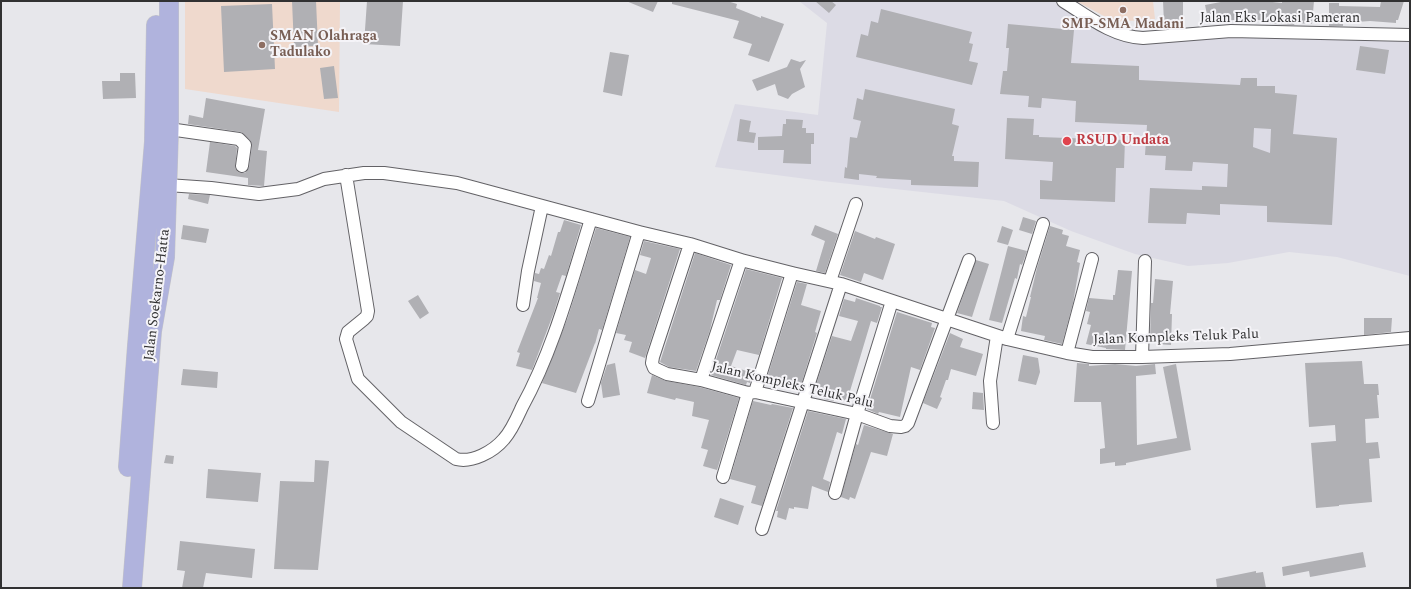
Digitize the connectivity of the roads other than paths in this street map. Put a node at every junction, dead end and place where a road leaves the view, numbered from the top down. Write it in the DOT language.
graph roads {
  1 [pos="156,1"];
  2 [pos="169,1"];
  3 [pos="1063,1"];
  4 [pos="1410,34"];
  5 [pos="168,128"];
  6 [pos="242,166"];
  7 [pos="346,175"];
  8 [pos="168,185"];
  9 [pos="856,204"];
  10 [pos="542,206"];
  11 [pos="591,219"];
  12 [pos="1043,224"];
  13 [pos="638,232"];
  14 [pos="690,244"];
  15 [pos="1092,259"];
  16 [pos="741,260"];
  17 [pos="969,260"];
  18 [pos="1145,261"];
  19 [pos="792,273"];
  20 [pos="836,283"];
  21 [pos="892,301"];
  22 [pos="523,305"];
  23 [pos="947,320"];
  24 [pos="1002,337"];
  25 [pos="1410,338"];
  26 [pos="1067,353"];
  27 [pos="1142,357"];
  28 [pos="701,380"];
  29 [pos="751,393"];
  30 [pos="588,401"];
  31 [pos="803,402"];
  32 [pos="857,414"];
  33 [pos="993,423"];
  34 [pos="134,466"];
  35 [pos="723,477"];
  36 [pos="835,493"];
  37 [pos="762,529"];
  38 [pos="118,588"];
  39 [pos="132,588"];
  1 -- 34 [label="main road, Jalan Soekarno-Hatta"];
  2 -- 5 [label="main road, Jalan Soekarno-Hatta"];
  3 -- 4 [label="street, Jalan Eks Lokasi Pameran"];
  5 -- 6 [label="street"];
  5 -- 8 [label="main road, Jalan Soekarno-Hatta"];
  7 -- 8 [label="street, Jalan Kompleks Teluk Palu"];
  7 -- 10 [label="street, Jalan Kompleks Teluk Palu"];
  7 -- 11 [label="street"];
  8 -- 34 [label="main road, Jalan Soekarno-Hatta"];
  9 -- 20 [label="street"];
  10 -- 11 [label="street, Jalan Kompleks Teluk Palu"];
  10 -- 22 [label="street"];
  11 -- 13 [label="street, Jalan Kompleks Teluk Palu"];
  12 -- 24 [label="street"];
  13 -- 14 [label="street, Jalan Kompleks Teluk Palu"];
  13 -- 30 [label="street"];
  14 -- 16 [label="street, Jalan Kompleks Teluk Palu"];
  14 -- 28 [label="street, Jalan Kompleks Teluk Palu"];
  15 -- 26 [label="street"];
  16 -- 19 [label="street, Jalan Kompleks Teluk Palu"];
  16 -- 28 [label="street"];
  17 -- 23 [label="street"];
  18 -- 27 [label="street"];
  19 -- 20 [label="street, Jalan Kompleks Teluk Palu"];
  19 -- 29 [label="street"];
  20 -- 21 [label="street, Jalan Kompleks Teluk Palu"];
  20 -- 31 [label="street"];
  21 -- 23 [label="street, Jalan Kompleks Teluk Palu"];
  21 -- 32 [label="street"];
  23 -- 24 [label="street, Jalan Kompleks Teluk Palu"];
  23 -- 32 [label="street, Jalan Kompleks Teluk Palu"];
  24 -- 26 [label="street, Jalan Kompleks Teluk Palu"];
  24 -- 33 [label="street"];
  25 -- 27 [label="street, Jalan Kompleks Teluk Palu"];
  26 -- 27 [label="street, Jalan Kompleks Teluk Palu"];
  28 -- 29 [label="street, Jalan Kompleks Teluk Palu"];
  29 -- 31 [label="street, Jalan Kompleks Teluk Palu"];
  29 -- 35 [label="street"];
  31 -- 32 [label="street, Jalan Kompleks Teluk Palu"];
  31 -- 37 [label="street"];
  32 -- 36 [label="street"];
  34 -- 38 [label="main road, Jalan Soekarno-Hatta"];
  34 -- 39 [label="main road, Jalan Soekarno-Hatta"];
}
